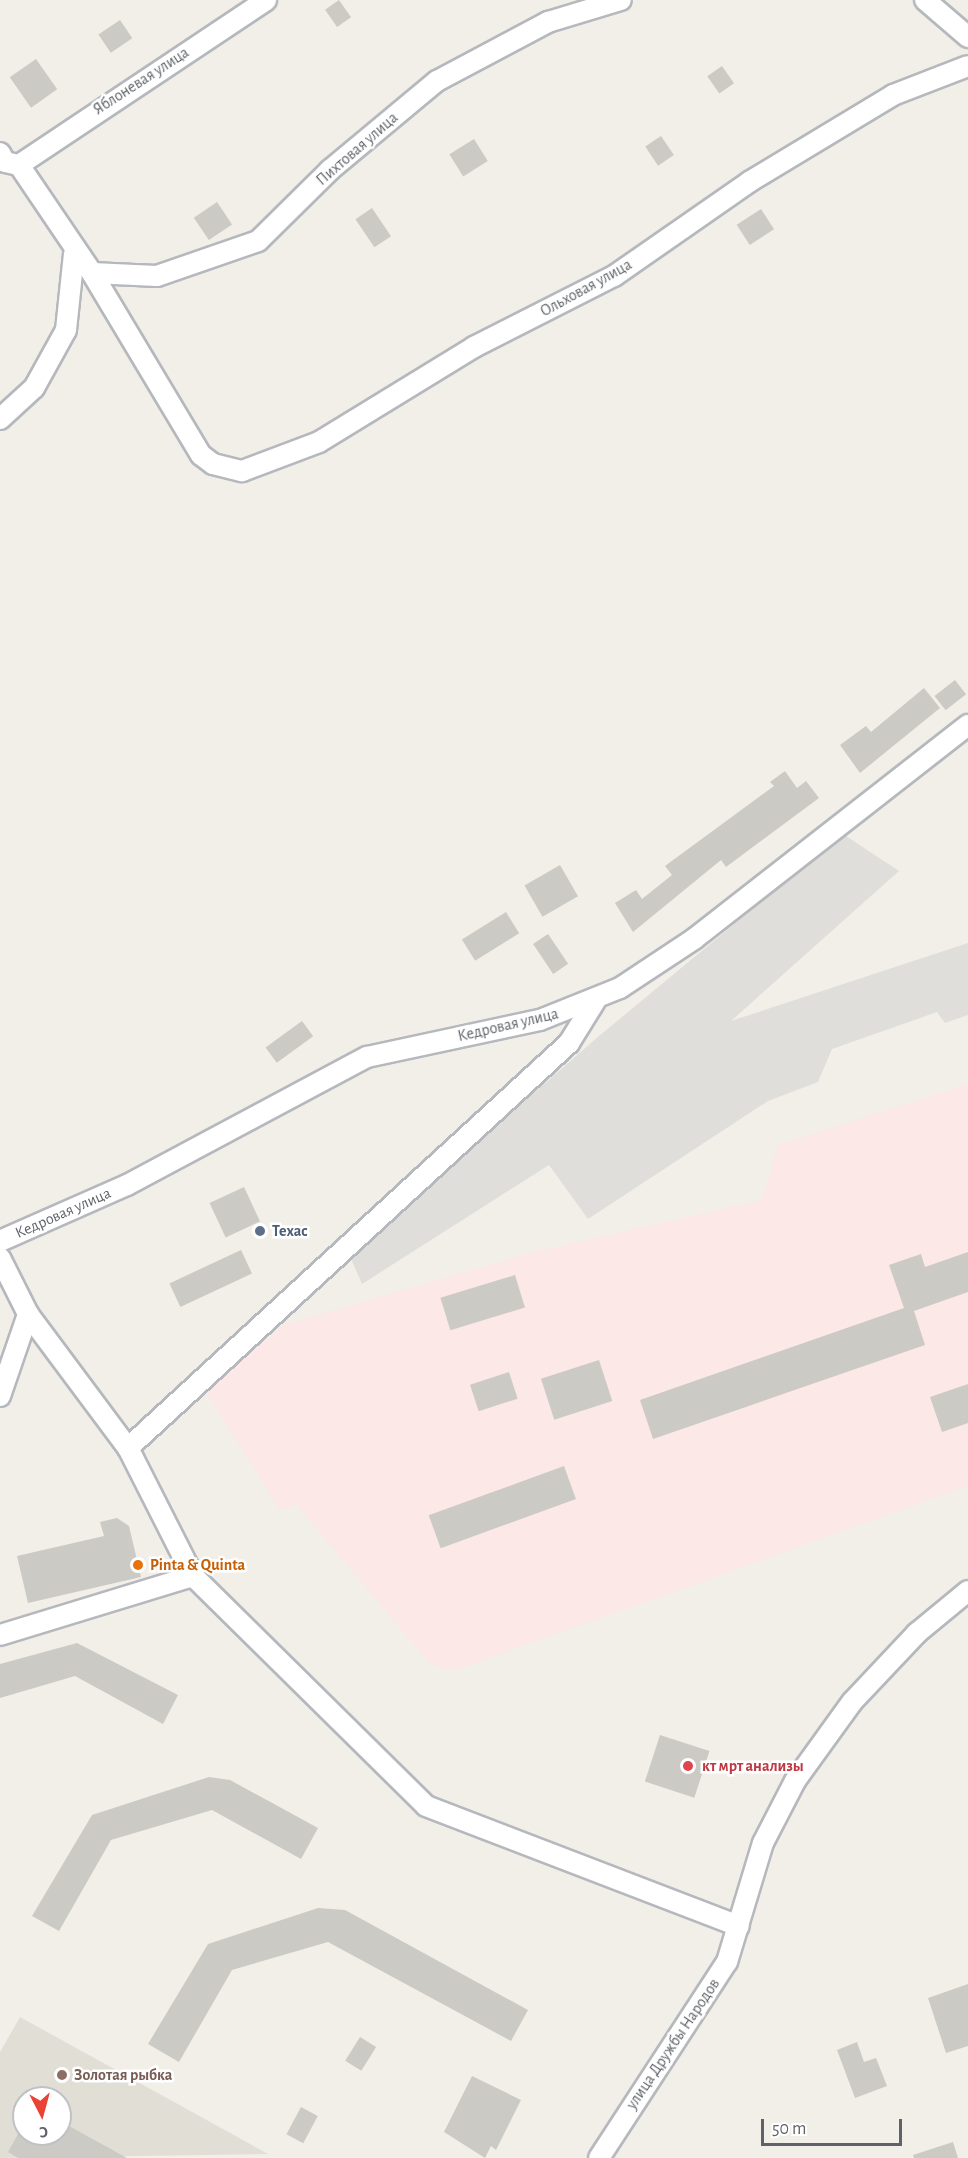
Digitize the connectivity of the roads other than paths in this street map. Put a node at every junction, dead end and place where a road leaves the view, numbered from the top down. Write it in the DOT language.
graph roads {
  1 [pos="267,0"];
  2 [pos="621,0"];
  3 [pos="925,0"];
  4 [pos="968,37"];
  5 [pos="968,66"];
  6 [pos="6,161"];
  7 [pos="74,254"];
  8 [pos="92,273"];
  9 [pos="0,419"];
  10 [pos="968,725"];
  11 [pos="594,1001"];
  12 [pos="0,1241"];
  13 [pos="0,1257"];
  14 [pos="28,1314"];
  15 [pos="0,1396"];
  16 [pos="129,1448"];
  17 [pos="193,1576"];
  18 [pos="968,1591"];
  19 [pos="0,1635"];
  20 [pos="739,1926"];
  21 [pos="598,2158"];
  1 -- 6 [label="street, Яблоневая улица"];
  2 -- 8 [label="street, Пихтовая улица"];
  3 -- 4 [label="street"];
  5 -- 8 [label="street, Ольховая улица"];
  6 -- 7 [label="street"];
  7 -- 8 [label="street"];
  7 -- 9 [label="street"];
  10 -- 11 [label="street, Кедровая улица"];
  11 -- 12 [label="street, Кедровая улица"];
  11 -- 16 [label="street"];
  13 -- 14 [label="street"];
  14 -- 15 [label="street"];
  14 -- 16 [label="street"];
  16 -- 17 [label="street"];
  17 -- 19 [label="street"];
  17 -- 20 [label="street"];
  18 -- 20 [label="street, улица Дружбы Народов"];
  20 -- 21 [label="street, улица Дружбы Народов"];
}
